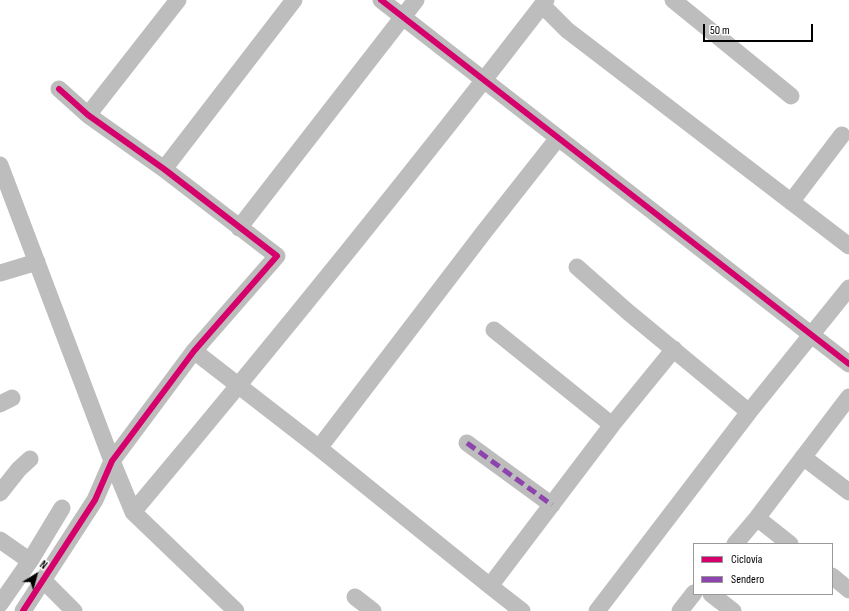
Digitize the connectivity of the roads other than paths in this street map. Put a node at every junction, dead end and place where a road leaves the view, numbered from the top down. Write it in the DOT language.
graph roads {
  1 [pos="178,0"];
  2 [pos="294,0"];
  3 [pos="381,0"];
  4 [pos="416,0"];
  5 [pos="673,0"];
  6 [pos="544,3"];
  7 [pos="402,17"];
  8 [pos="484,80"];
  9 [pos="59,89"];
  10 [pos="791,96"];
  11 [pos="88,114"];
  12 [pos="842,135"];
  13 [pos="558,138"];
  14 [pos="0,165"];
  15 [pos="164,168"];
  16 [pos="791,202"];
  17 [pos="239,228"];
  18 [pos="849,246"];
  19 [pos="37,262"];
  20 [pos="577,267"];
  21 [pos="6,271"];
  22 [pos="0,288"];
  23 [pos="849,288"];
  24 [pos="494,330"];
  25 [pos="811,336"];
  26 [pos="674,349"];
  27 [pos="194,351"];
  28 [pos="849,364"];
  29 [pos="239,386"];
  30 [pos="849,397"];
  31 [pos="749,412"];
  32 [pos="612,426"];
  33 [pos="467,443"];
  34 [pos="319,448"];
  35 [pos="803,457"];
  36 [pos="30,459"];
  37 [pos="112,461"];
  38 [pos="849,492"];
  39 [pos="0,493"];
  40 [pos="552,505"];
  41 [pos="62,508"];
  42 [pos="133,512"];
  43 [pos="756,518"];
  44 [pos="0,540"];
  45 [pos="736,543"];
  46 [pos="789,543"];
  47 [pos="30,561"];
  48 [pos="833,577"];
  49 [pos="43,580"];
  50 [pos="490,586"];
  51 [pos="849,590"];
  52 [pos="693,594"];
  53 [pos="712,595"];
  54 [pos="355,597"];
  55 [pos="0,604"];
  56 [pos="23,611"];
  57 [pos="74,611"];
  58 [pos="236,611"];
  59 [pos="373,611"];
  60 [pos="522,611"];
  61 [pos="597,611"];
  62 [pos="680,611"];
  63 [pos="733,611"];
  1 -- 11 [label="street"];
  2 -- 15 [label="street"];
  3 -- 7 [label="street"];
  4 -- 7 [label="street"];
  5 -- 10 [label="street"];
  6 -- 8 [label="street"];
  6 -- 16 [label="street"];
  7 -- 8 [label="street"];
  7 -- 17 [label="street"];
  8 -- 13 [label="street"];
  8 -- 29 [label="street"];
  9 -- 11 [label="street"];
  11 -- 15 [label="street"];
  12 -- 16 [label="street"];
  13 -- 25 [label="street"];
  13 -- 34 [label="street"];
  14 -- 19 [label="street"];
  15 -- 17 [label="street"];
  16 -- 18 [label="street"];
  17 -- 27 [label="street"];
  19 -- 21 [label="street"];
  19 -- 37 [label="street"];
  20 -- 26 [label="street"];
  21 -- 22 [label="street"];
  23 -- 25 [label="street"];
  24 -- 32 [label="street"];
  25 -- 28 [label="street"];
  25 -- 31 [label="street"];
  26 -- 31 [label="street"];
  26 -- 32 [label="street"];
  27 -- 29 [label="street"];
  27 -- 37 [label="street"];
  29 -- 34 [label="street"];
  29 -- 42 [label="street"];
  30 -- 35 [label="street"];
  31 -- 61 [label="street"];
  32 -- 40 [label="street"];
  33 -- 40 [label="street"];
  34 -- 50 [label="street"];
  35 -- 38 [label="street"];
  35 -- 43 [label="street"];
  36 -- 39 [label="street"];
  37 -- 42 [label="street"];
  37 -- 49 [label="street"];
  40 -- 50 [label="street"];
  41 -- 47 [label="street"];
  42 -- 58 [label="street"];
  43 -- 45 [label="street"];
  43 -- 46 [label="street"];
  44 -- 47 [label="street"];
  47 -- 55 [label="street"];
  48 -- 51 [label="street"];
  49 -- 56 [label="street"];
  49 -- 57 [label="street"];
  50 -- 60 [label="street"];
  52 -- 62 [label="street"];
  53 -- 63 [label="street"];
  54 -- 59 [label="street"];
}
